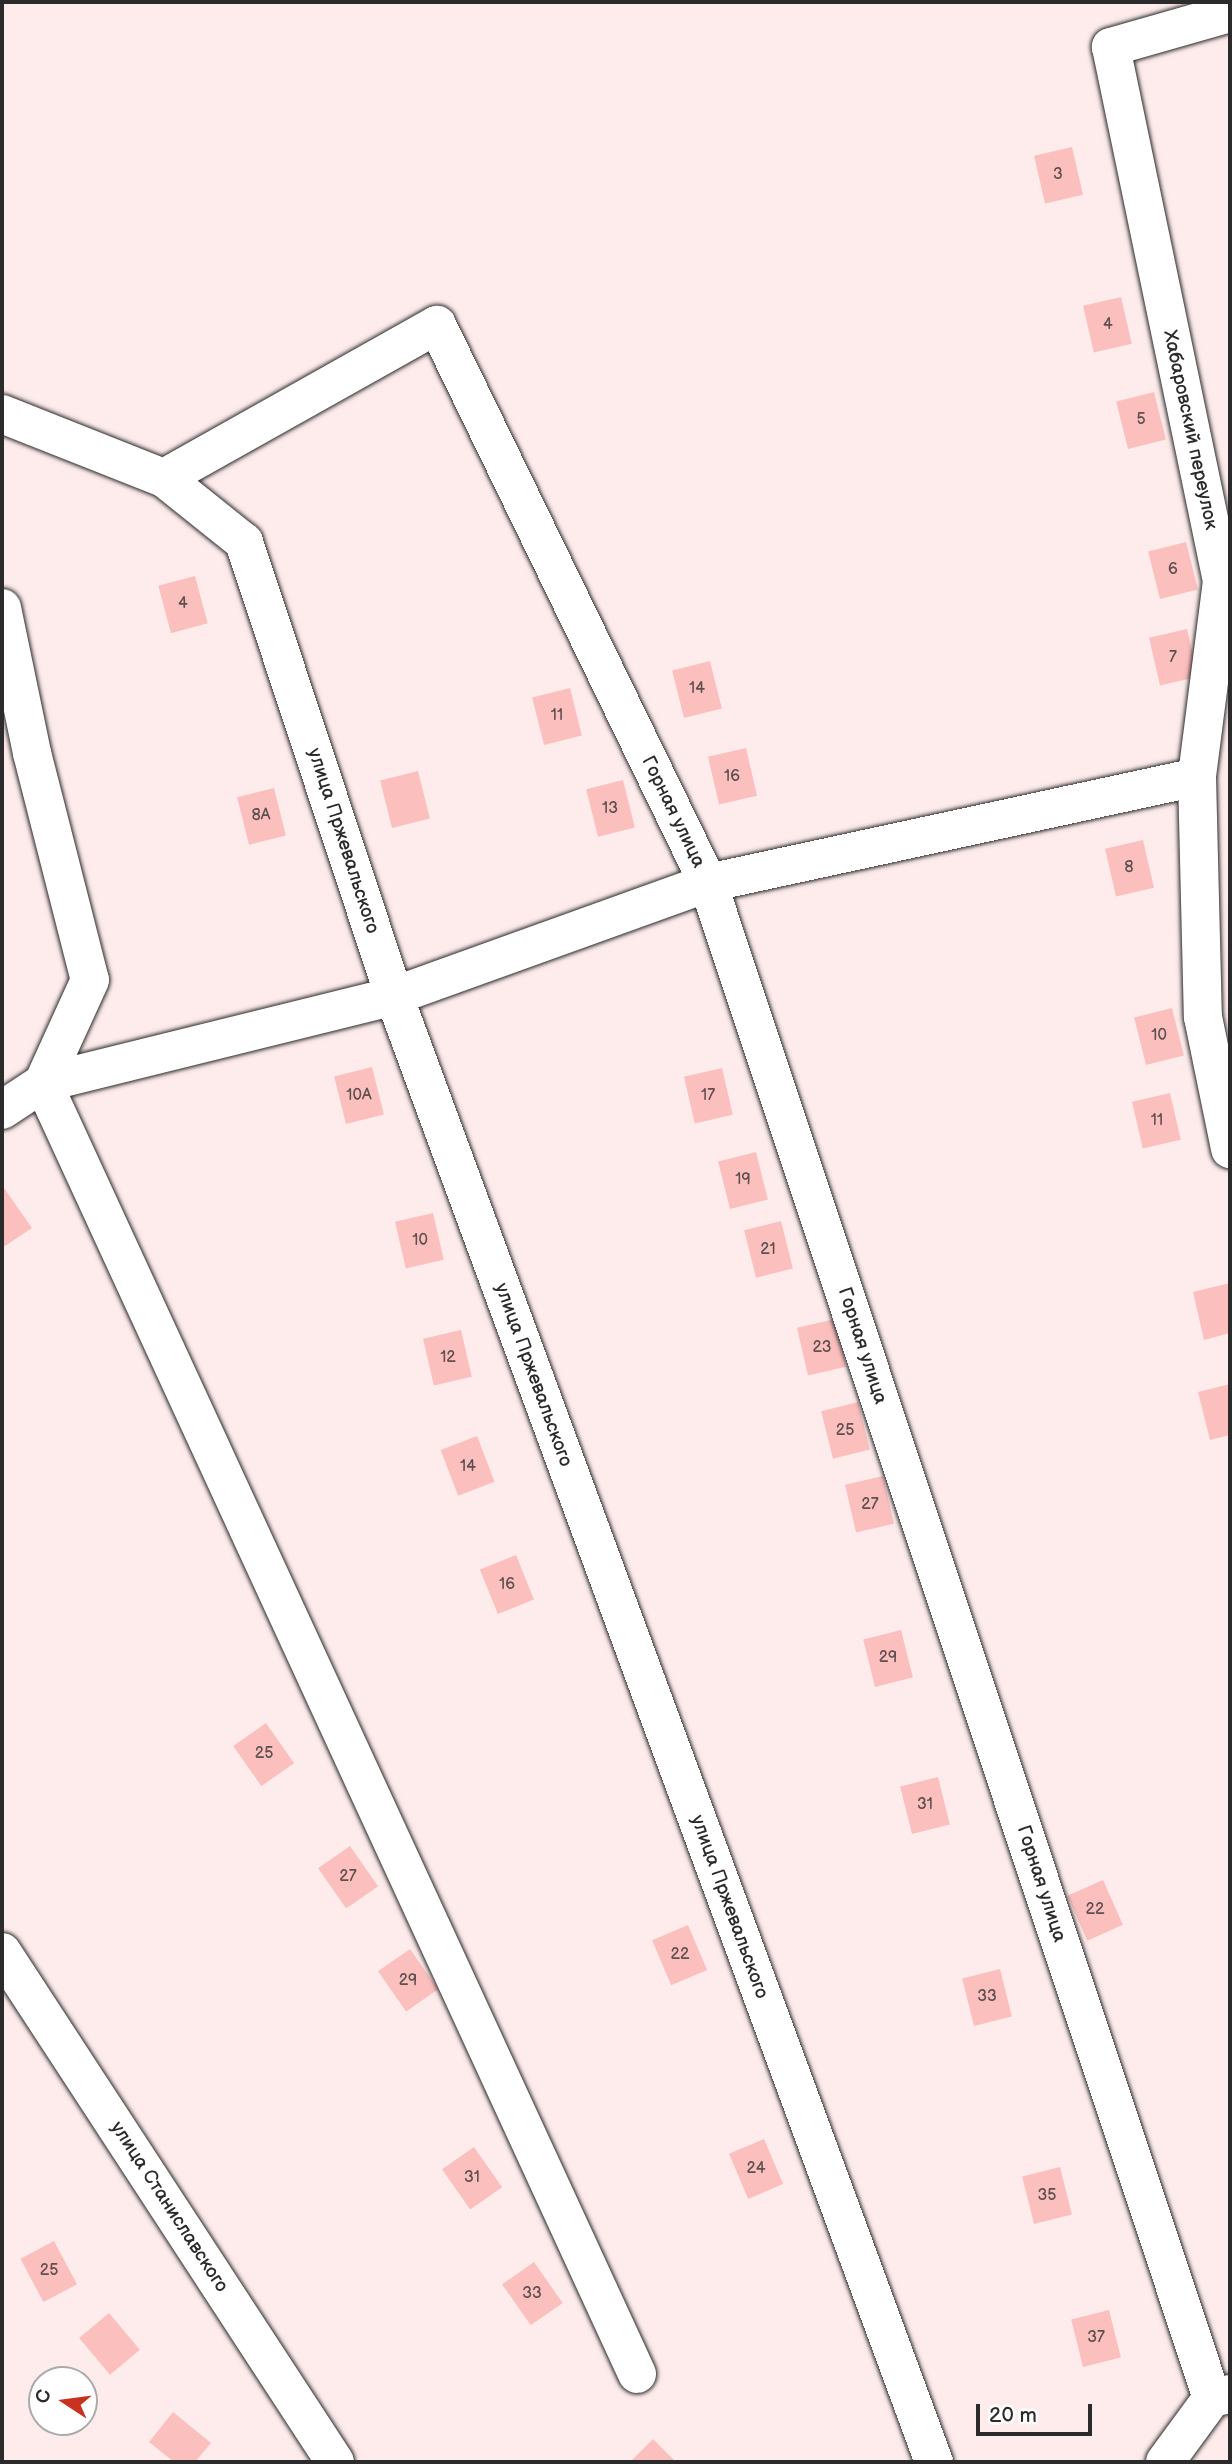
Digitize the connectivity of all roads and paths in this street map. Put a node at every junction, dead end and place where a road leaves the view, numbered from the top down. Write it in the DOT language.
graph roads {
  1 [pos="1230,13"];
  2 [pos="2,414"];
  3 [pos="164,478"];
  4 [pos="2,608"];
  5 [pos="1197,777"];
  6 [pos="708,883"];
  7 [pos="394,996"];
  8 [pos="43,1083"];
  9 [pos="2,1110"];
  10 [pos="1230,1149"];
  11 [pos="2,1952"];
  12 [pos="637,2374"];
  13 [pos="1221,2396"];
  14 [pos="335,2462"];
  15 [pos="934,2462"];
  16 [pos="1165,2462"];
  1 -- 5 [label="street, Хабаровский переулок"];
  2 -- 3 [label="street, улица Пржевальского"];
  3 -- 6 [label="street, Горная улица"];
  3 -- 7 [label="street, улица Пржевальского"];
  4 -- 8 [label="street"];
  5 -- 6 [label="street"];
  5 -- 10 [label="street, Хабаровский переулок"];
  6 -- 7 [label="street"];
  6 -- 13 [label="street, Горная улица"];
  7 -- 8 [label="street"];
  7 -- 15 [label="street, улица Пржевальского"];
  8 -- 9 [label="street"];
  8 -- 12 [label="street"];
  11 -- 14 [label="street, улица Станиславского"];
  13 -- 16 [label="street"];
}
